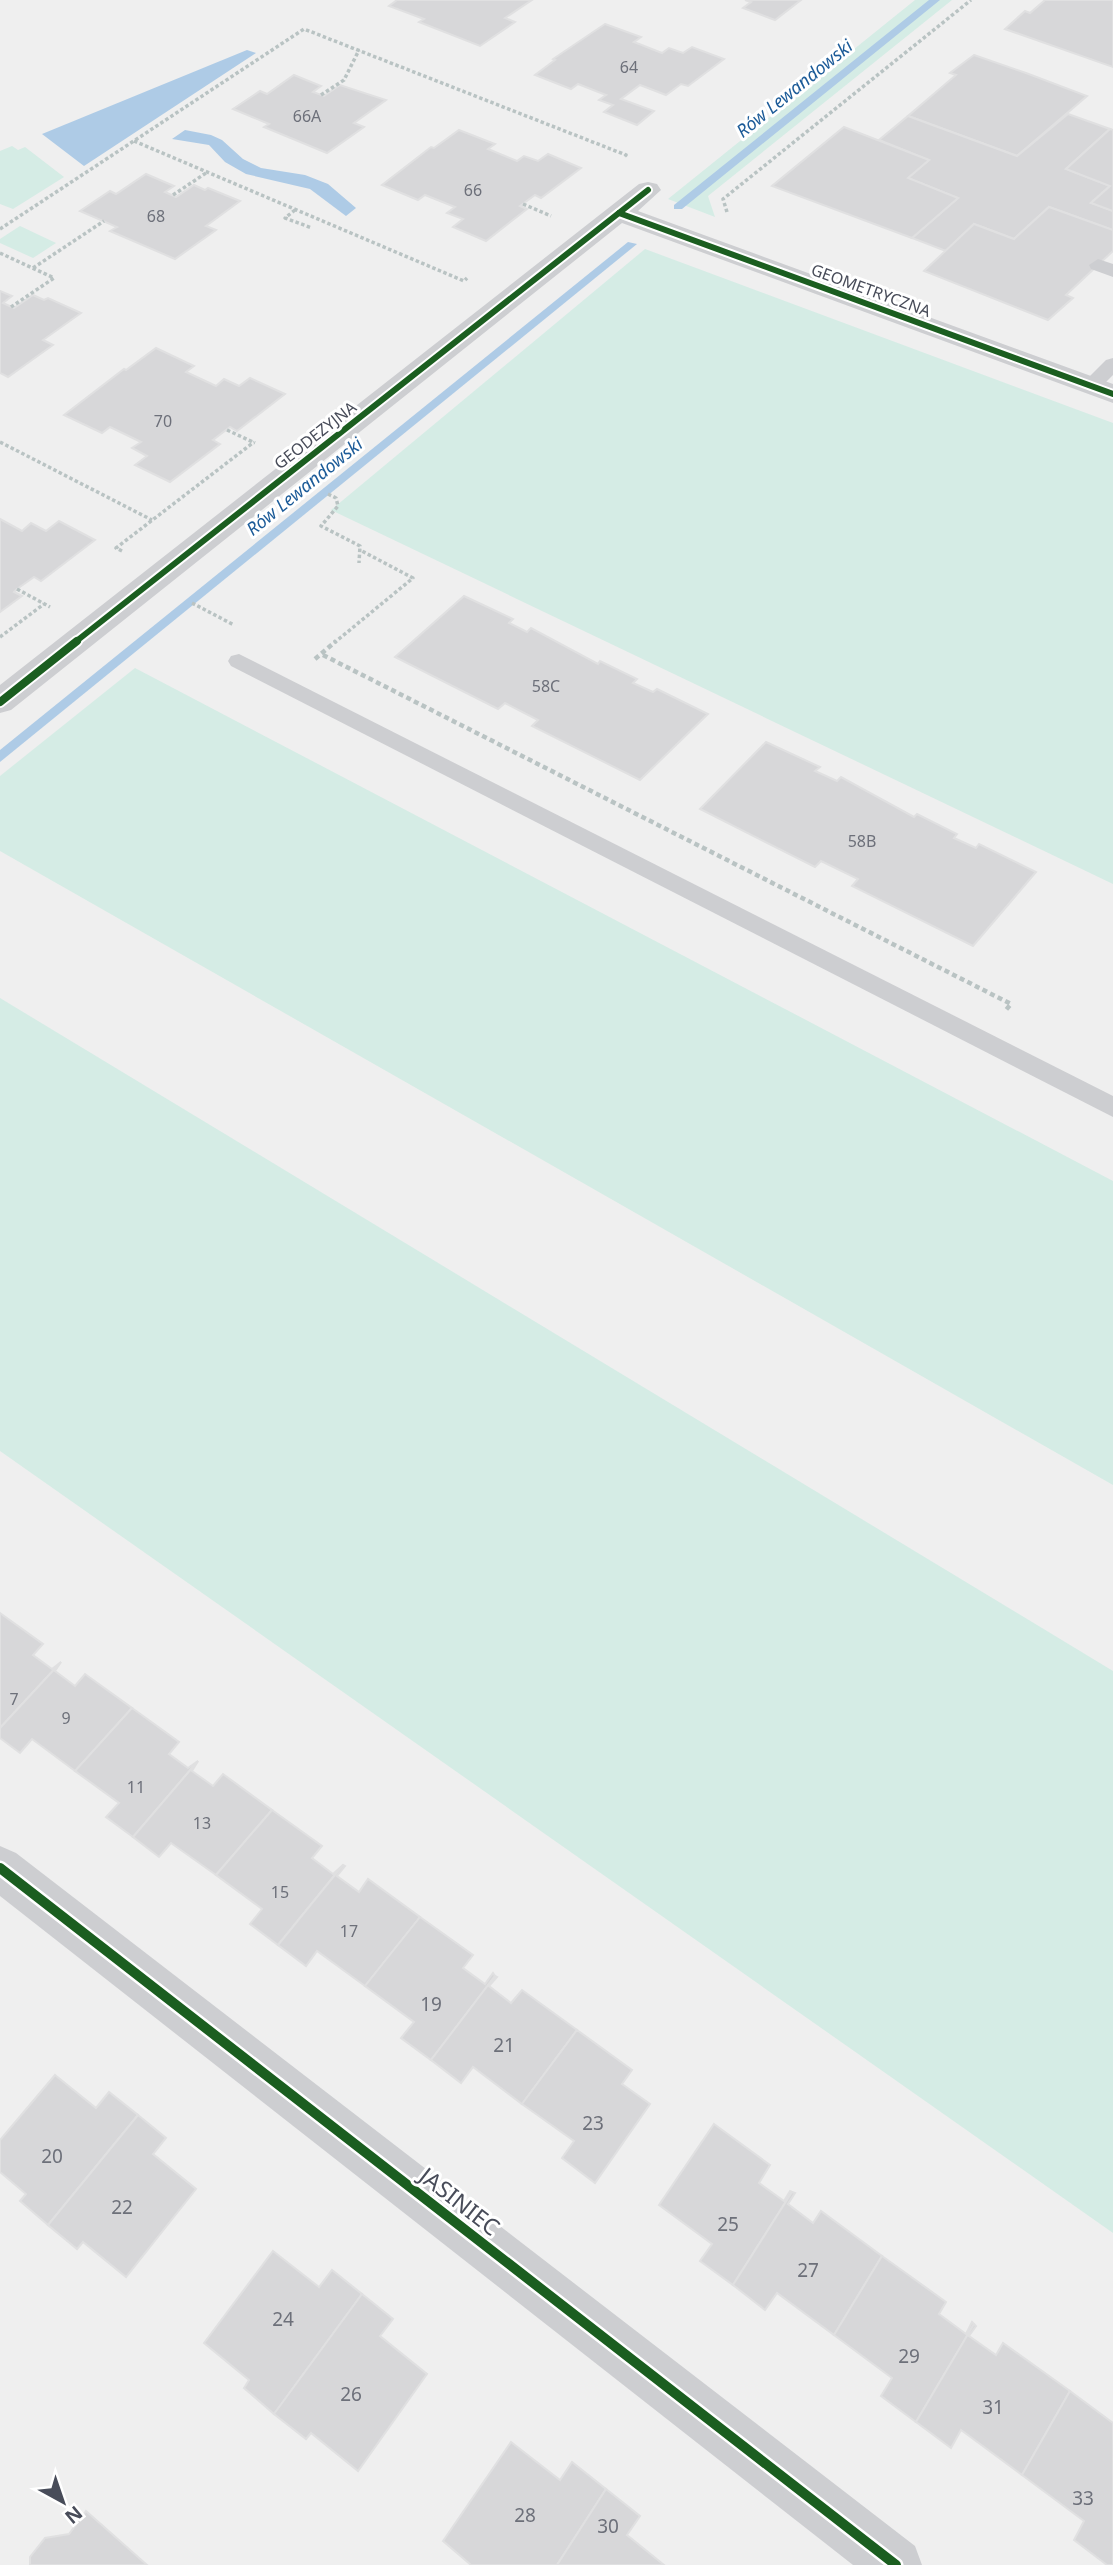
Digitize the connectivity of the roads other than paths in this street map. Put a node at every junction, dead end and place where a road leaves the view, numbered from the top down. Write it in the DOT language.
graph roads {
  1 [pos="648,190"];
  2 [pos="619,213"];
  3 [pos="1113,364"];
  4 [pos="1102,390"];
  5 [pos="239,661"];
  6 [pos="0,702"];
  7 [pos="1113,1107"];
  8 [pos="0,1868"];
  9 [pos="896,2565"];
  1 -- 2 [label="street, GEODEZYJNA"];
  2 -- 4 [label="street, GEOMETRYCZNA"];
  2 -- 6 [label="street, GEODEZYJNA"];
  3 -- 4 [label="lane"];
  5 -- 7 [label="lane"];
  8 -- 9 [label="street, JASINIEC"];
}
